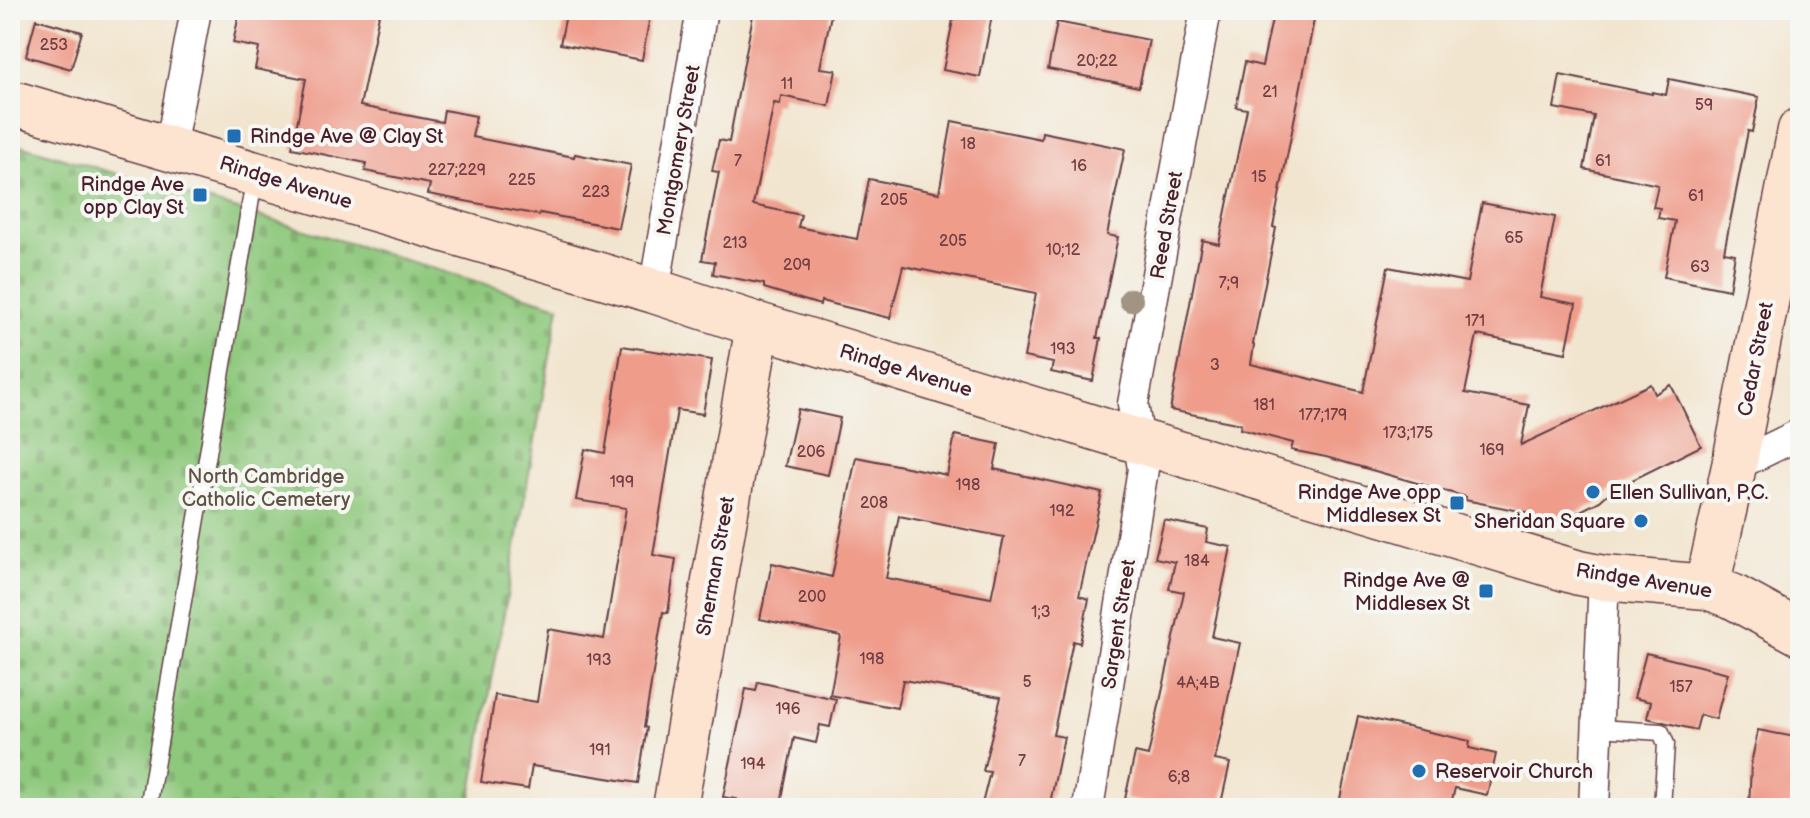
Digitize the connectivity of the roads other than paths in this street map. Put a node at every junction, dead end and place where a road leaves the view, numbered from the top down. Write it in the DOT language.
graph roads {
  1 [pos="196,10"];
  2 [pos="702,10"];
  3 [pos="1206,10"];
  4 [pos="10,102"];
  5 [pos="1800,130"];
  6 [pos="170,148"];
  7 [pos="255,173"];
  8 [pos="654,291"];
  9 [pos="758,325"];
  10 [pos="1800,434"];
  11 [pos="1138,441"];
  12 [pos="1734,466"];
  13 [pos="1604,578"];
  14 [pos="1707,587"];
  15 [pos="1800,633"];
  16 [pos="1598,728"];
  17 [pos="148,808"];
  18 [pos="675,808"];
  19 [pos="1088,808"];
  20 [pos="1594,808"];
  21 [pos="1662,808"];
  1 -- 6 [label="street"];
  2 -- 8 [label="street, Montgomery Street"];
  3 -- 11 [label="street, Reed Street"];
  4 -- 6 [label="street, Rindge Avenue"];
  5 -- 12 [label="street, Cedar Street"];
  6 -- 7 [label="street, Rindge Avenue"];
  7 -- 8 [label="street, Rindge Avenue"];
  7 -- 17 [label="lane"];
  8 -- 9 [label="street, Rindge Avenue"];
  9 -- 11 [label="street, Rindge Avenue"];
  9 -- 18 [label="street, Sherman Street"];
  10 -- 12 [label="street"];
  11 -- 13 [label="street, Rindge Avenue"];
  11 -- 19 [label="street, Sargent Street"];
  12 -- 14 [label="street, Cedar Street"];
  13 -- 14 [label="street, Rindge Avenue"];
  13 -- 16 [label="street"];
  14 -- 15 [label="street, Rindge Avenue"];
  16 -- 20 [label="street"];
  16 -- 21 [label="lane"];
}
